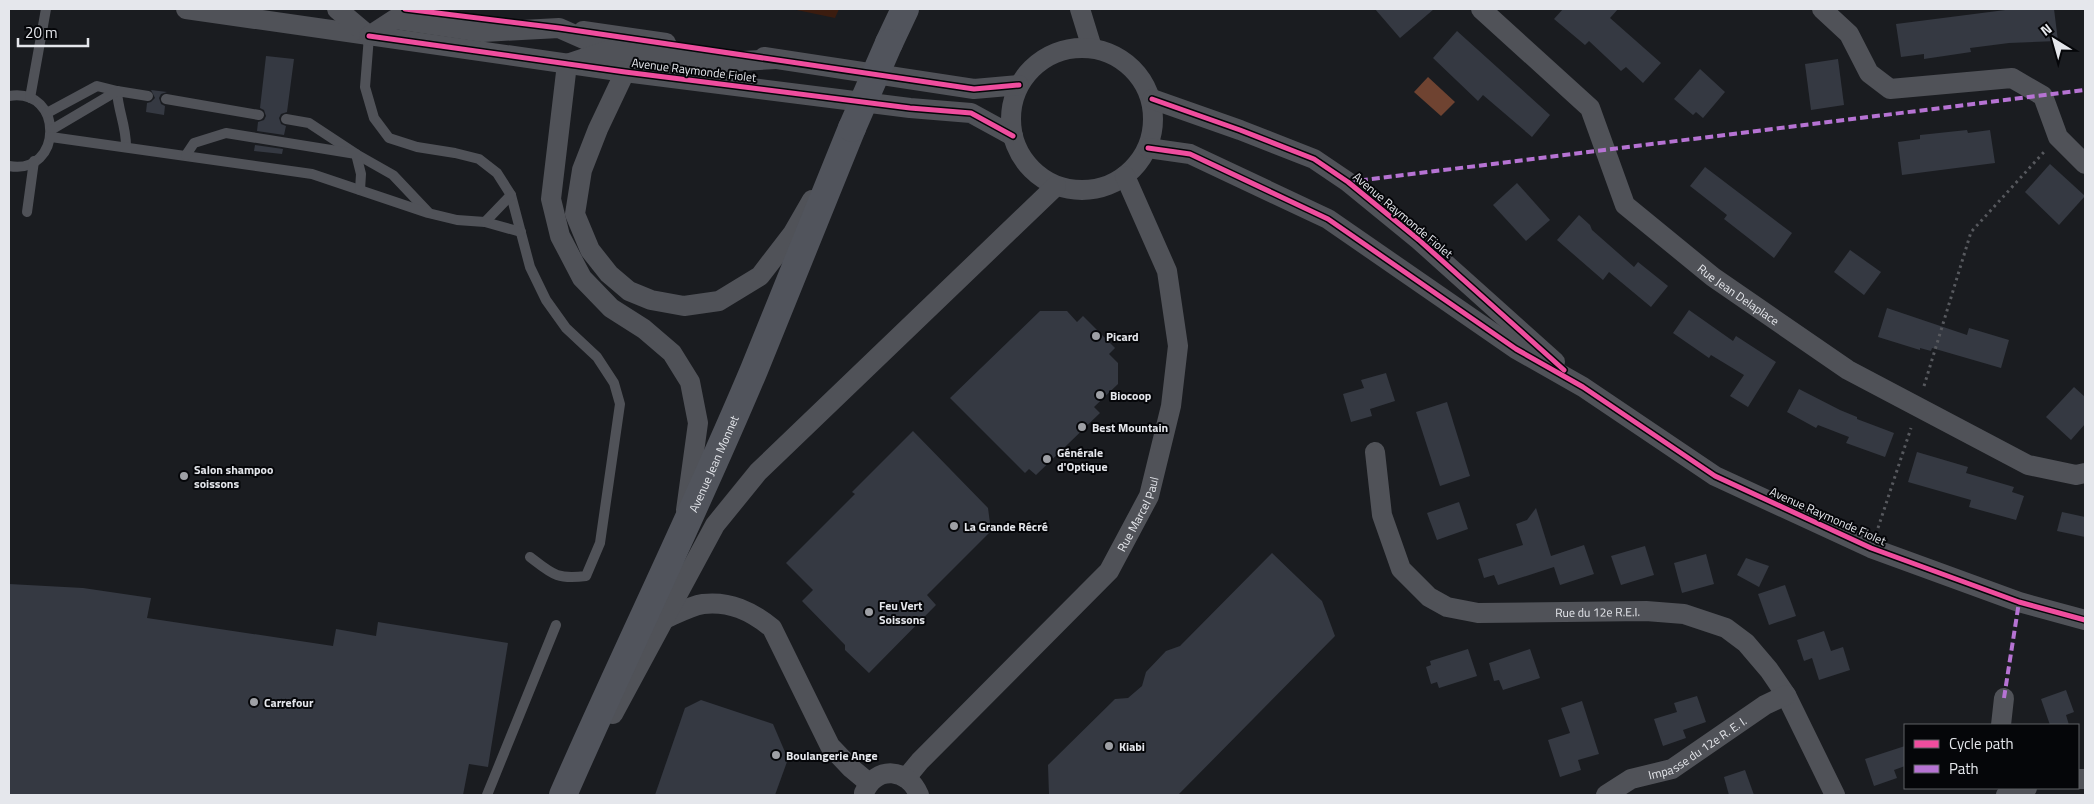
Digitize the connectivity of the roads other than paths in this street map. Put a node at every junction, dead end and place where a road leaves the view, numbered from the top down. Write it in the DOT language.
graph roads {
  1 [pos="46,9"];
  2 [pos="186,9"];
  3 [pos="337,9"];
  4 [pos="405,9"];
  5 [pos="904,9"];
  6 [pos="1080,9"];
  7 [pos="1481,9"];
  8 [pos="1822,9"];
  9 [pos="559,28"];
  10 [pos="369,36"];
  11 [pos="1092,48"];
  12 [pos="609,50"];
  13 [pos="776,59"];
  14 [pos="568,64"];
  15 [pos="625,72"];
  16 [pos="1019,85"];
  17 [pos="117,91"];
  18 [pos="9,96"];
  19 [pos="148,96"];
  20 [pos="30,98"];
  21 [pos="166,99"];
  22 [pos="1152,99"];
  23 [pos="47,113"];
  24 [pos="259,115"];
  25 [pos="286,119"];
  26 [pos="852,128"];
  27 [pos="51,134"];
  28 [pos="1012,136"];
  29 [pos="126,146"];
  30 [pos="1148,148"];
  31 [pos="356,154"];
  32 [pos="186,155"];
  33 [pos="34,162"];
  34 [pos="2085,164"];
  35 [pos="9,166"];
  36 [pos="1125,176"];
  37 [pos="1056,186"];
  38 [pos="360,190"];
  39 [pos="511,195"];
  40 [pos="27,212"];
  41 [pos="428,213"];
  42 [pos="485,222"];
  43 [pos="521,232"];
  44 [pos="1583,387"];
  45 [pos="1375,452"];
  46 [pos="2085,473"];
  47 [pos="683,532"];
  48 [pos="530,557"];
  49 [pos="662,620"];
  50 [pos="2085,620"];
  51 [pos="556,625"];
  52 [pos="1786,695"];
  53 [pos="2004,698"];
  54 [pos="2001,724"];
  55 [pos="906,778"];
  56 [pos="866,789"];
  57 [pos="2024,789"];
  58 [pos="487,795"];
  59 [pos="564,795"];
  60 [pos="570,795"];
  61 [pos="919,795"];
  62 [pos="1606,795"];
  63 [pos="1835,795"];
  64 [pos="2006,795"];
  1 -- 20 [label="lane"];
  2 -- 10 [label="street, Avenue Raymonde Fiolet"];
  3 -- 10 [label="street"];
  4 -- 9 [label="street, Avenue Raymonde Fiolet"];
  5 -- 26 [label="main road, Avenue Jean Monnet, bridge"];
  6 -- 11 [label="street"];
  7 -- 46 [label="street, Rue Jean Delaplace"];
  8 -- 34 [label="street"];
  9 -- 10 [label="street"];
  9 -- 12 [label="street"];
  9 -- 13 [label="street, Avenue Raymonde Fiolet"];
  10 -- 14 [label="street, Avenue Raymonde Fiolet"];
  10 -- 39 [label="lane"];
  11 -- 16 [label="street"];
  11 -- 22 [label="street"];
  12 -- 13 [label="street"];
  12 -- 14 [label="street"];
  12 -- 15 [label="street"];
  13 -- 16 [label="street, Avenue Raymonde Fiolet"];
  14 -- 15 [label="street, Avenue Raymonde Fiolet"];
  14 -- 47 [label="street"];
  15 -- 26 [label="street"];
  15 -- 28 [label="street, Avenue Raymonde Fiolet"];
  16 -- 28 [label="street"];
  17 -- 19 [label="lane"];
  17 -- 23 [label="lane"];
  17 -- 27 [label="lane"];
  17 -- 29 [label="lane"];
  18 -- 20 [label="lane"];
  20 -- 23 [label="lane"];
  21 -- 24 [label="lane"];
  22 -- 30 [label="street"];
  22 -- 44 [label="street, Avenue Raymonde Fiolet"];
  23 -- 27 [label="lane"];
  25 -- 31 [label="lane"];
  26 -- 47 [label="main road, Avenue Jean Monnet"];
  27 -- 29 [label="lane"];
  27 -- 33 [label="lane"];
  28 -- 37 [label="street"];
  29 -- 32 [label="lane"];
  30 -- 36 [label="street"];
  30 -- 44 [label="street, Avenue Raymonde Fiolet"];
  31 -- 32 [label="lane"];
  31 -- 38 [label="lane"];
  31 -- 41 [label="lane"];
  32 -- 38 [label="lane"];
  33 -- 35 [label="lane"];
  33 -- 40 [label="lane"];
  36 -- 37 [label="street"];
  36 -- 55 [label="street, Rue Marcel Paul"];
  37 -- 49 [label="street"];
  38 -- 41 [label="lane"];
  39 -- 42 [label="lane"];
  39 -- 43 [label="lane"];
  41 -- 42 [label="lane"];
  42 -- 43 [label="lane"];
  43 -- 48 [label="lane"];
  44 -- 50 [label="street, Avenue Raymonde Fiolet"];
  45 -- 52 [label="street, Rue du 12e R.E.I."];
  47 -- 59 [label="main road, Avenue Jean Monnet"];
  49 -- 56 [label="street"];
  49 -- 60 [label="street"];
  51 -- 58 [label="lane"];
  52 -- 62 [label="street, Impasse du 12e R. E. I."];
  52 -- 63 [label="street, Rue du 12e R.E.I."];
  53 -- 54 [label="street"];
  55 -- 56 [label="street"];
  55 -- 61 [label="street"];
  57 -- 64 [label="street"];
}
